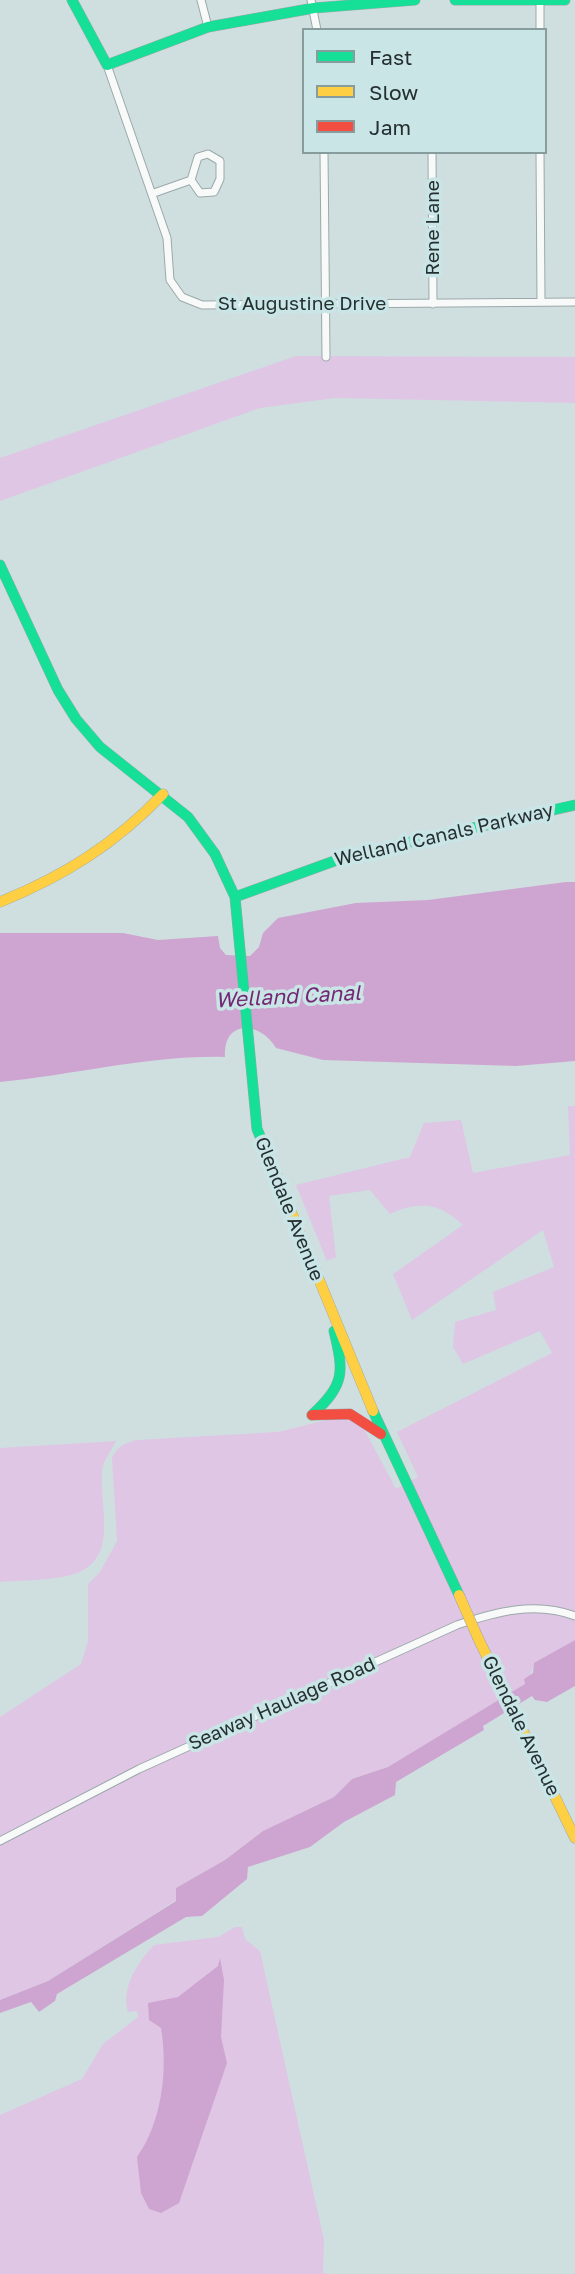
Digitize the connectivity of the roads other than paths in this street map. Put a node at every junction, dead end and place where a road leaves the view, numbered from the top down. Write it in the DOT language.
graph roads {
  1 [pos="72,0"];
  2 [pos="201,0"];
  3 [pos="415,0"];
  4 [pos="455,0"];
  5 [pos="565,0"];
  6 [pos="540,2"];
  7 [pos="313,4"];
  8 [pos="208,27"];
  9 [pos="317,28"];
  10 [pos="540,28"];
  11 [pos="107,65"];
  12 [pos="324,154"];
  13 [pos="432,154"];
  14 [pos="540,154"];
  15 [pos="191,180"];
  16 [pos="154,194"];
  17 [pos="541,302"];
  18 [pos="575,302"];
  19 [pos="326,303"];
  20 [pos="433,304"];
  21 [pos="326,357"];
  22 [pos="0,565"];
  23 [pos="163,794"];
  24 [pos="575,805"];
  25 [pos="235,897"];
  26 [pos="0,902"];
  27 [pos="331,1311"];
  28 [pos="383,1436"];
  29 [pos="575,1616"];
  30 [pos="575,1838"];
  31 [pos="0,1841"];
  1 -- 11 [label="main road, St Augustine Drive"];
  2 -- 8 [label="street"];
  3 -- 7 [label="main road"];
  4 -- 6 [label="main road"];
  5 -- 6 [label="main road"];
  6 -- 10 [label="street"];
  7 -- 8 [label="main road"];
  7 -- 9 [label="street"];
  8 -- 11 [label="main road"];
  11 -- 16 [label="street, St Augustine Drive"];
  12 -- 19 [label="street"];
  13 -- 20 [label="street, Rene Lane"];
  14 -- 17 [label="street"];
  15 -- 15 [label="street"];
  15 -- 16 [label="street"];
  16 -- 19 [label="street, St Augustine Drive"];
  17 -- 18 [label="street, St Augustine Drive"];
  17 -- 20 [label="street, St Augustine Drive"];
  19 -- 20 [label="street, St Augustine Drive"];
  19 -- 21 [label="street"];
  22 -- 23 [label="main road, Glendale Avenue"];
  23 -- 25 [label="main road, Glendale Avenue"];
  23 -- 26 [label="main road"];
  24 -- 25 [label="main road, Welland Canals Parkway"];
  25 -- 27 [label="main road, Glendale Avenue"];
  27 -- 28 [label="main road, Glendale Avenue"];
  27 -- 28 [label="main road"];
  28 -- 30 [label="main road, Glendale Avenue, bridge"];
  29 -- 31 [label="street, Seaway Haulage Road"];
}
